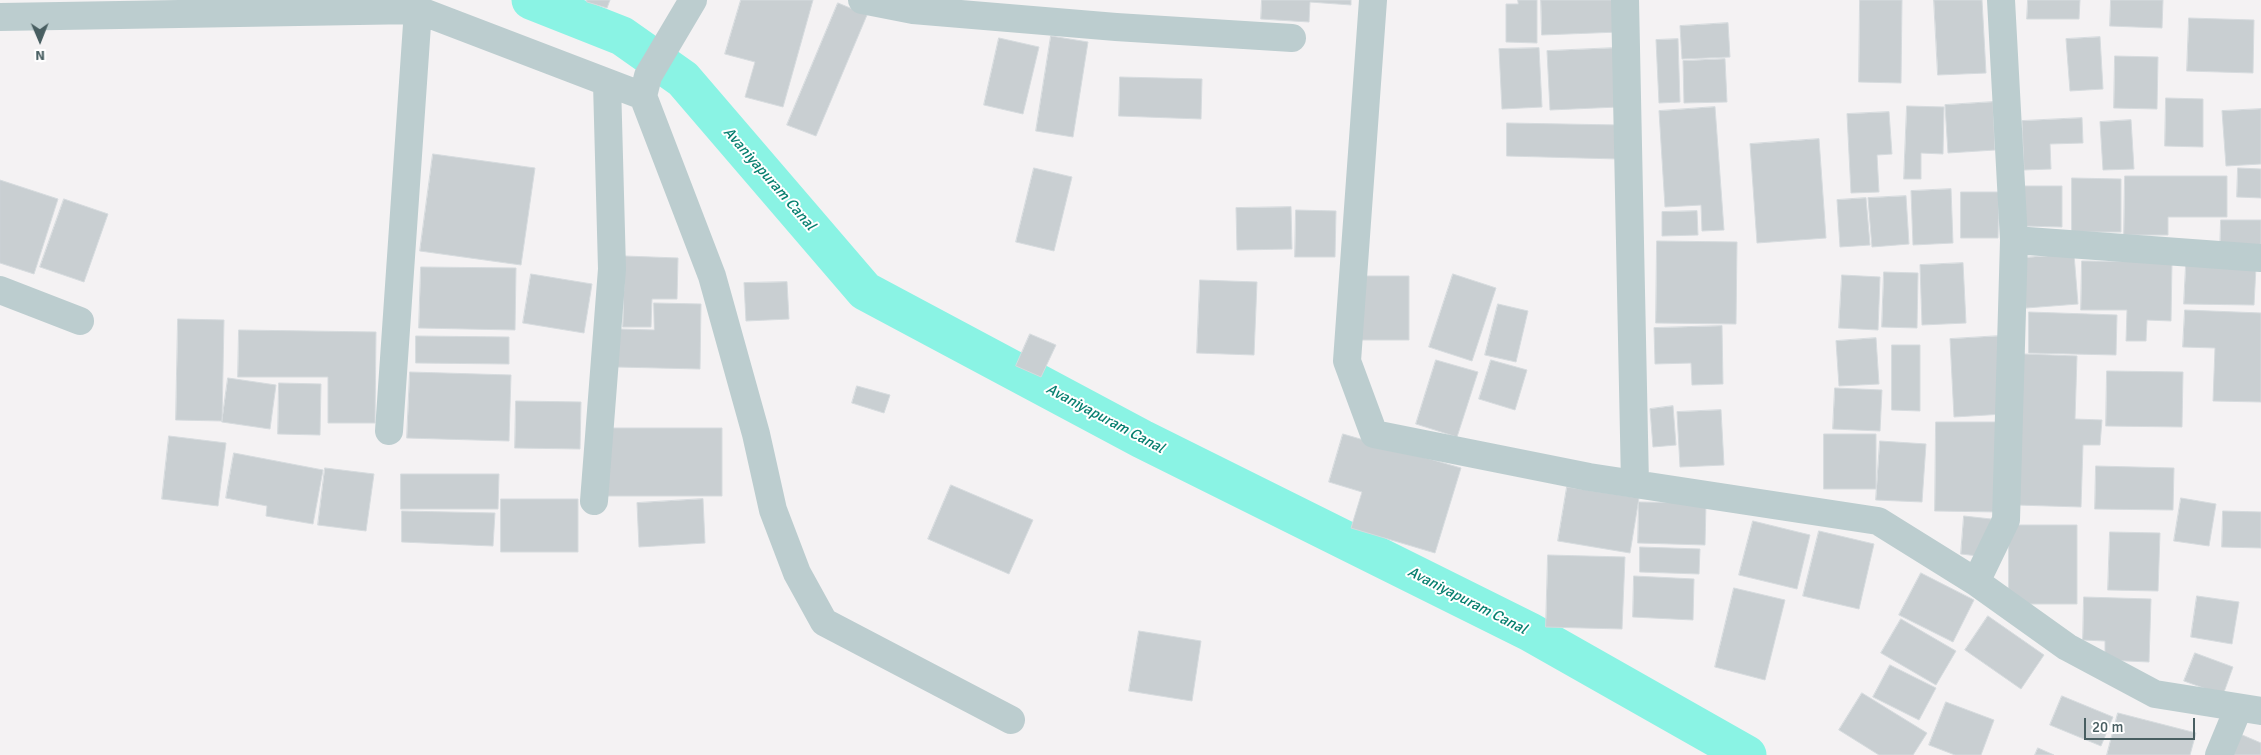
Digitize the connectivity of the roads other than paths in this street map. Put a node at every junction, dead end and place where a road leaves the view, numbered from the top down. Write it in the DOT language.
graph roads {
  1 [pos="694,0"];
  2 [pos="862,0"];
  3 [pos="1373,0"];
  4 [pos="1625,0"];
  5 [pos="2001,0"];
  6 [pos="418,10"];
  7 [pos="0,17"];
  8 [pos="1292,38"];
  9 [pos="607,82"];
  10 [pos="645,86"];
  11 [pos="2014,240"];
  12 [pos="2261,258"];
  13 [pos="0,290"];
  14 [pos="80,321"];
  15 [pos="389,430"];
  16 [pos="1635,484"];
  17 [pos="594,501"];
  18 [pos="1976,582"];
  19 [pos="2249,710"];
  20 [pos="1011,720"];
  21 [pos="2219,755"];
  1 -- 10 [label="street"];
  2 -- 8 [label="street"];
  3 -- 16 [label="street"];
  4 -- 16 [label="street"];
  5 -- 11 [label="street"];
  6 -- 7 [label="street"];
  6 -- 9 [label="street"];
  6 -- 15 [label="street"];
  9 -- 10 [label="street"];
  9 -- 17 [label="street"];
  10 -- 20 [label="street"];
  11 -- 12 [label="street"];
  11 -- 18 [label="street"];
  13 -- 14 [label="street"];
  16 -- 18 [label="street"];
  18 -- 19 [label="street"];
  19 -- 21 [label="street"];
}
